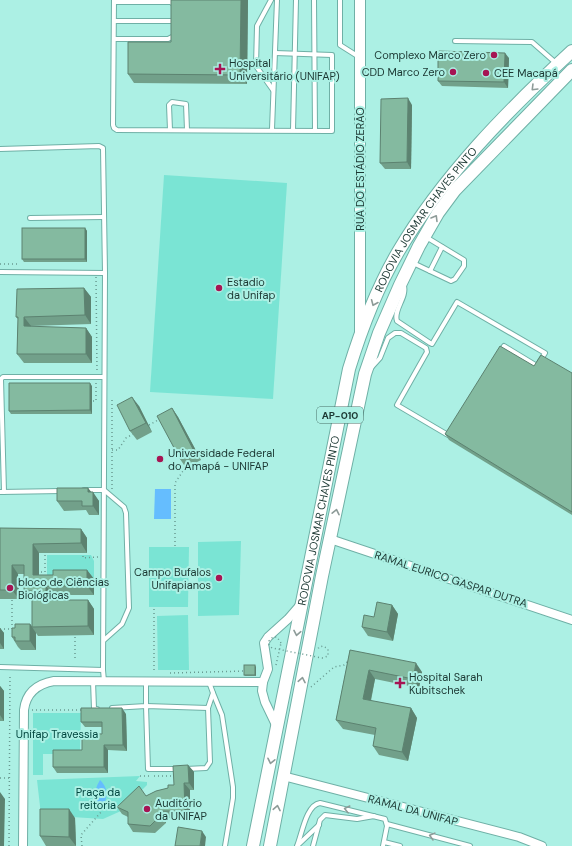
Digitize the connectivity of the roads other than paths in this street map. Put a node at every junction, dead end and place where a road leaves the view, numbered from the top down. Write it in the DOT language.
graph roads {
  1 [pos="271,0"];
  2 [pos="277,0"];
  3 [pos="296,0"];
  4 [pos="314,0"];
  5 [pos="340,0"];
  6 [pos="360,0"];
  7 [pos="114,1"];
  8 [pos="114,21"];
  9 [pos="174,21"];
  10 [pos="114,40"];
  11 [pos="455,41"];
  12 [pos="572,51"];
  13 [pos="275,53"];
  14 [pos="294,53"];
  15 [pos="315,54"];
  16 [pos="360,58"];
  17 [pos="557,65"];
  18 [pos="572,70"];
  19 [pos="273,90"];
  20 [pos="272,129"];
  21 [pos="170,130"];
  22 [pos="187,130"];
  23 [pos="293,130"];
  24 [pos="315,130"];
  25 [pos="0,149"];
  26 [pos="104,217"];
  27 [pos="30,218"];
  28 [pos="425,236"];
  29 [pos="442,247"];
  30 [pos="411,262"];
  31 [pos="430,271"];
  32 [pos="0,272"];
  33 [pos="105,273"];
  34 [pos="402,279"];
  35 [pos="360,338"];
  36 [pos="500,352"];
  37 [pos="365,374"];
  38 [pos="104,376"];
  39 [pos="451,430"];
  40 [pos="81,490"];
  41 [pos="104,490"];
  42 [pos="66,491"];
  43 [pos="2,492"];
  44 [pos="330,539"];
  45 [pos="303,602"];
  46 [pos="572,620"];
  47 [pos="104,640"];
  48 [pos="0,667"];
  49 [pos="103,670"];
  50 [pos="93,681"];
  51 [pos="104,681"];
  52 [pos="146,681"];
  53 [pos="209,681"];
  54 [pos="263,682"];
  55 [pos="213,693"];
  56 [pos="146,706"];
  57 [pos="109,708"];
  58 [pos="208,708"];
  59 [pos="101,709"];
  60 [pos="277,728"];
  61 [pos="283,776"];
  62 [pos="374,816"];
  63 [pos="320,824"];
  64 [pos="387,824"];
  65 [pos="384,844"];
  66 [pos="272,845"];
  67 [pos="461,845"];
  68 [pos="23,846"];
  69 [pos="225,846"];
  70 [pos="253,846"];
  71 [pos="297,846"];
  72 [pos="314,846"];
  73 [pos="400,846"];
  74 [pos="470,846"];
  75 [pos="542,846"];
  1 -- 19 [label="lane"];
  2 -- 13 [label="lane"];
  3 -- 14 [label="lane"];
  4 -- 15 [label="lane"];
  5 -- 16 [label="lane"];
  6 -- 16 [label="street, RUA DO ESTÁDIO ZERÃO"];
  7 -- 8 [label="lane"];
  7 -- 9 [label="lane"];
  8 -- 9 [label="lane"];
  8 -- 10 [label="lane"];
  9 -- 10 [label="lane"];
  10 -- 21 [label="lane"];
  11 -- 17 [label="lane"];
  12 -- 17 [label="main road, RODOVIA JOSMAR CHAVES PINTO / AP-010"];
  13 -- 14 [label="lane"];
  13 -- 19 [label="lane"];
  14 -- 15 [label="lane"];
  14 -- 23 [label="lane"];
  15 -- 24 [label="lane"];
  15 -- 24 [label="lane"];
  16 -- 35 [label="street, RUA DO ESTÁDIO ZERÃO"];
  17 -- 35 [label="main road, RODOVIA JOSMAR CHAVES PINTO / AP-010, one-way"];
  28 -- 18 [label="main road, RODOVIA JOSMAR CHAVES PINTO / AP-010, one-way"];
  19 -- 20 [label="lane"];
  20 -- 22 [label="lane"];
  20 -- 23 [label="lane"];
  21 -- 22 [label="lane"];
  21 -- 22 [label="lane"];
  23 -- 24 [label="lane"];
  25 -- 26 [label="lane"];
  26 -- 27 [label="lane"];
  26 -- 33 [label="lane"];
  28 -- 29 [label="lane"];
  28 -- 30 [label="main road, RODOVIA JOSMAR CHAVES PINTO / AP-010"];
  29 -- 31 [label="lane"];
  29 -- 31 [label="lane"];
  30 -- 31 [label="lane"];
  30 -- 34 [label="main road, RODOVIA JOSMAR CHAVES PINTO / AP-010"];
  32 -- 33 [label="lane"];
  33 -- 38 [label="lane"];
  34 -- 36 [label="lane"];
  34 -- 37 [label="main road, RODOVIA JOSMAR CHAVES PINTO / AP-010"];
  35 -- 45 [label="main road, RODOVIA JOSMAR CHAVES PINTO / AP-010"];
  37 -- 39 [label="lane"];
  44 -- 37 [label="main road, RODOVIA JOSMAR CHAVES PINTO / AP-010, one-way"];
  38 -- 41 [label="lane"];
  38 -- 43 [label="lane"];
  40 -- 41 [label="lane"];
  41 -- 47 [label="lane"];
  41 -- 47 [label="lane"];
  42 -- 43 [label="lane"];
  44 -- 46 [label="street, RAMAL EURICO GASPAR DUTRA"];
  61 -- 44 [label="main road, RODOVIA JOSMAR CHAVES PINTO / AP-010, one-way"];
  45 -- 54 [label="street"];
  45 -- 60 [label="main road, RODOVIA JOSMAR CHAVES PINTO / AP-010, one-way"];
  47 -- 49 [label="lane"];
  48 -- 49 [label="lane"];
  49 -- 51 [label="lane"];
  50 -- 51 [label="street"];
  50 -- 59 [label="lane"];
  50 -- 68 [label="street"];
  51 -- 52 [label="street"];
  52 -- 53 [label="street"];
  52 -- 56 [label="lane"];
  53 -- 54 [label="street"];
  53 -- 55 [label="lane"];
  54 -- 60 [label="street"];
  55 -- 58 [label="lane"];
  55 -- 69 [label="lane"];
  56 -- 57 [label="lane"];
  56 -- 58 [label="lane"];
  56 -- 58 [label="lane"];
  60 -- 70 [label="main road, RODOVIA JOSMAR CHAVES PINTO / AP-010, one-way"];
  66 -- 61 [label="main road, RODOVIA JOSMAR CHAVES PINTO / AP-010, one-way"];
  61 -- 75 [label="street, RAMAL DA UNIFAP"];
  62 -- 63 [label="lane"];
  62 -- 64 [label="lane"];
  62 -- 71 [label="lane, one-way"];
  63 -- 71 [label="lane"];
  63 -- 72 [label="lane"];
  64 -- 65 [label="lane"];
  67 -- 64 [label="lane, one-way"];
  65 -- 73 [label="lane"];
  67 -- 74 [label="lane"];
}
